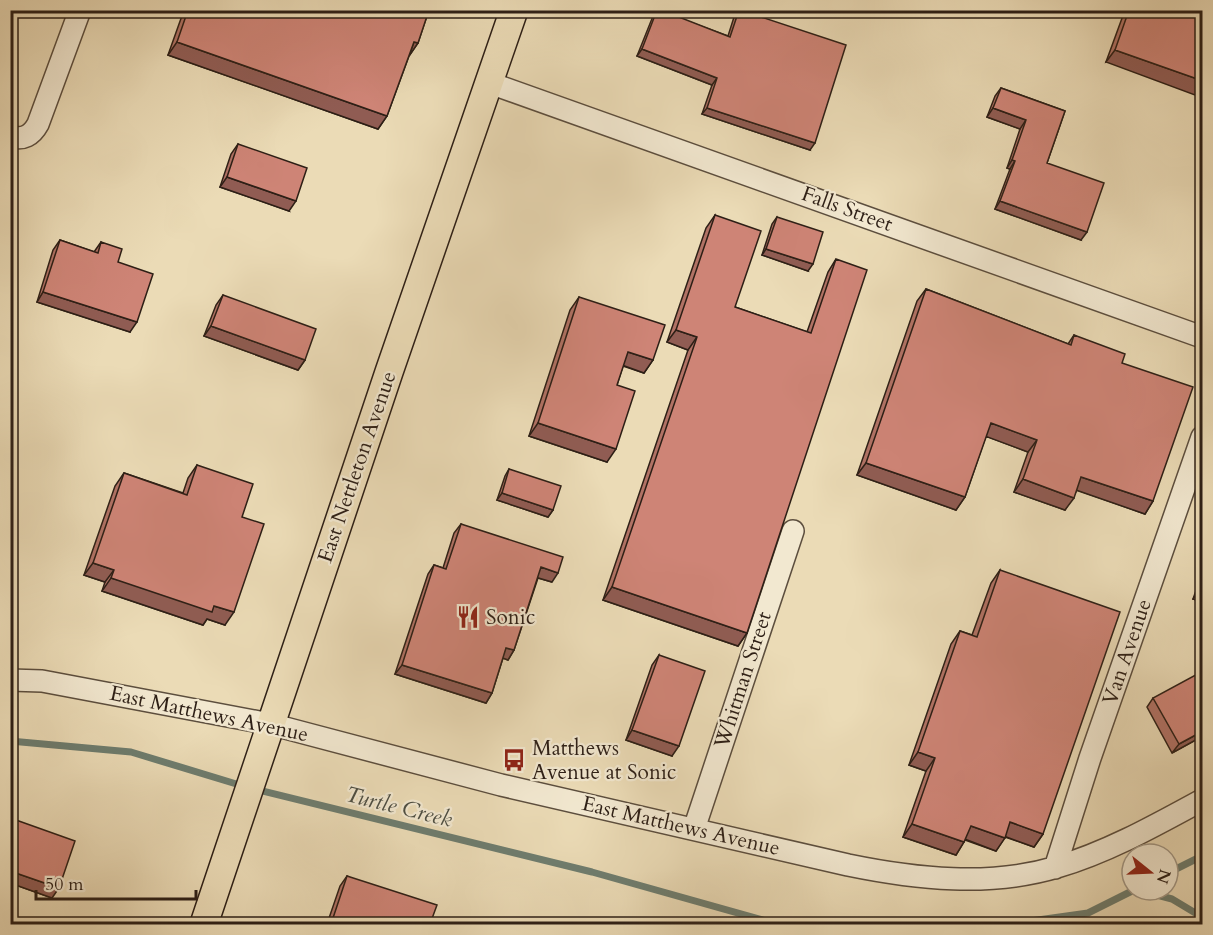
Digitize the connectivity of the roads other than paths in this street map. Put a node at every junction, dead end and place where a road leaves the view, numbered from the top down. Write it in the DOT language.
graph roads {
  1 [pos="80,10"];
  2 [pos="514,10"];
  3 [pos="490,83"];
  4 [pos="20,136"];
  5 [pos="1203,337"];
  6 [pos="1203,437"];
  7 [pos="793,531"];
  8 [pos="10,680"];
  9 [pos="270,724"];
  10 [pos="1203,800"];
  11 [pos="694,830"];
  12 [pos="1055,868"];
  13 [pos="204,924"];
  1 -- 4 [label="street"];
  2 -- 3 [label="main road, East Nettleton Avenue"];
  3 -- 5 [label="street, Falls Street"];
  3 -- 9 [label="main road, East Nettleton Avenue"];
  6 -- 12 [label="street, Van Avenue"];
  7 -- 11 [label="street, Whitman Street"];
  8 -- 9 [label="street, East Matthews Avenue"];
  9 -- 11 [label="street, East Matthews Avenue"];
  9 -- 13 [label="main road, East Nettleton Avenue"];
  10 -- 12 [label="street, East Matthews Avenue"];
  11 -- 12 [label="street, East Matthews Avenue"];
}
